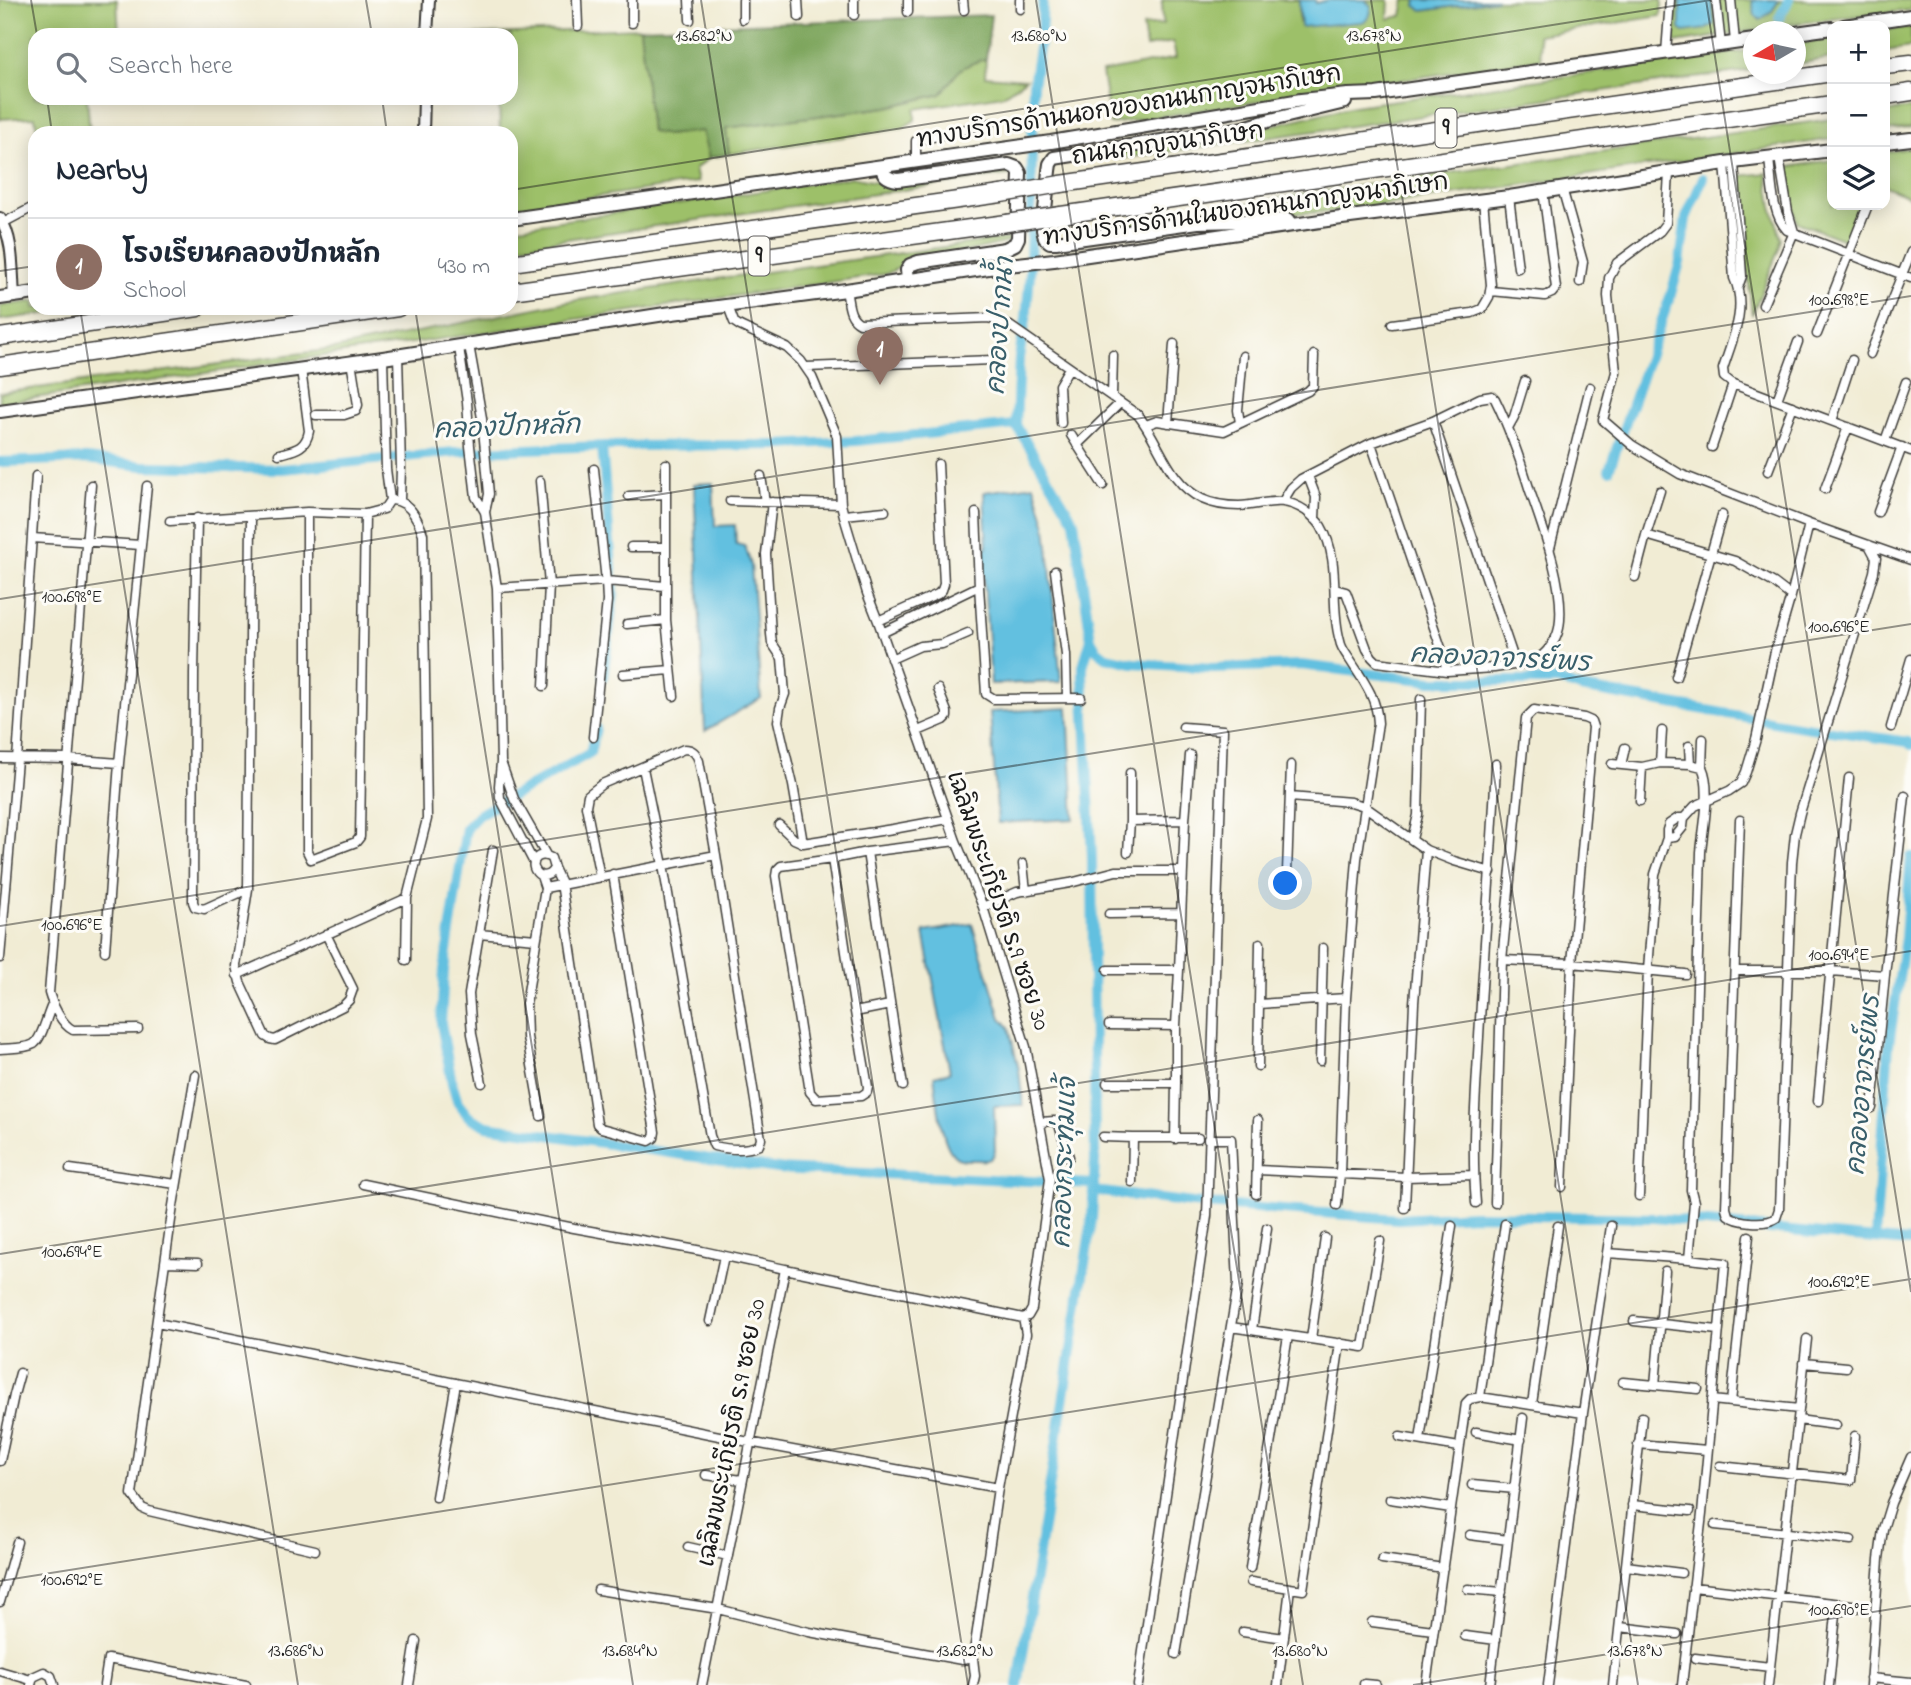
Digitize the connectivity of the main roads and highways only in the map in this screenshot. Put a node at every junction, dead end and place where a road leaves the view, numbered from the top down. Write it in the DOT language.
graph roads {
  1 [pos="1911,16"];
  2 [pos="1878,21"];
  3 [pos="1827,29"];
  4 [pos="1806,32"];
  5 [pos="1743,41"];
  6 [pos="1911,63"];
  7 [pos="1890,65"];
  8 [pos="1827,74"];
  9 [pos="1911,92"];
  10 [pos="1376,94"];
  11 [pos="1890,95"];
  12 [pos="1827,105"];
  13 [pos="1240,110"];
  14 [pos="1244,128"];
  15 [pos="1911,139"];
  16 [pos="1890,141"];
  17 [pos="1827,151"];
  18 [pos="881,167"];
  19 [pos="518,218"];
  20 [pos="1335,219"];
  21 [pos="518,262"];
  22 [pos="908,281"];
  23 [pos="518,290"];
  24 [pos="28,294"];
  25 [pos="0,298"];
  26 [pos="150,315"];
  27 [pos="350,315"];
  28 [pos="0,337"];
  29 [pos="0,366"];
  30 [pos="0,411"];
  1 -- 2 [label="main road"];
  3 -- 4 [label="main road"];
  5 -- 10 [label="main road, ทางบริการด้านนอกของถนนกาญจนาภิเษก"];
  6 -- 7 [label="highway"];
  8 -- 21 [label="highway, ถนนกาญจนาภิเษก / 9, bridge"];
  9 -- 11 [label="highway"];
  10 -- 13 [label="main road, ทางบริการด้านนอกของถนนกาญจนาภิเษก"];
  10 -- 14 [label="main road"];
  12 -- 23 [label="highway, 9, bridge"];
  13 -- 14 [label="main road"];
  13 -- 18 [label="main road, ทางบริการด้านนอกของถนนกาญจนาภิเษก"];
  14 -- 20 [label="main road"];
  15 -- 16 [label="main road"];
  17 -- 20 [label="main road, ทางบริการด้านในของถนนกาญจนาภิเษก"];
  18 -- 19 [label="main road, ทางบริการด้านนอกของถนนกาญจนาภิเษก"];
  18 -- 22 [label="main road"];
  20 -- 22 [label="main road, ทางบริการด้านในของถนนกาญจนาภิเษก"];
  22 -- 30 [label="main road, ทางบริการด้านในของถนนกาญจนาภิเษก"];
  24 -- 25 [label="main road"];
  26 -- 28 [label="highway"];
  27 -- 29 [label="highway"];
}
